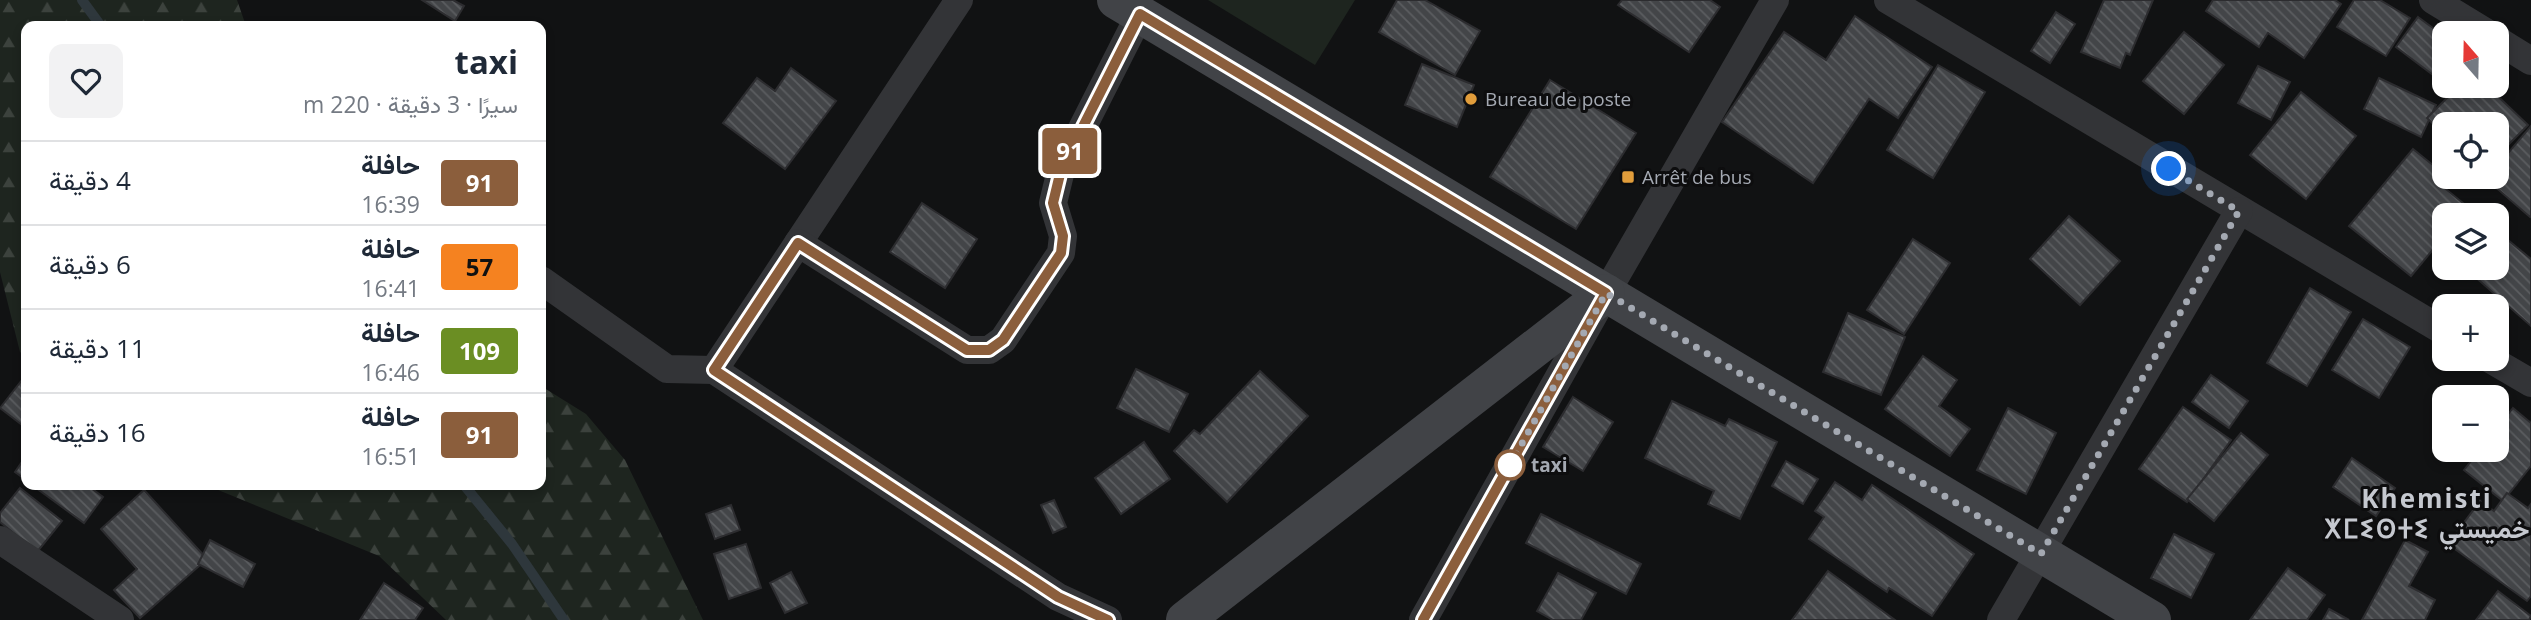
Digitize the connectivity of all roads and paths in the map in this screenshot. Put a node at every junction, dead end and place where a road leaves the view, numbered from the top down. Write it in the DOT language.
graph roads {
  1 [pos="959,0"];
  2 [pos="1775,0"];
  3 [pos="1888,0"];
  4 [pos="2433,0"];
  5 [pos="1128,7"];
  6 [pos="2467,21"];
  7 [pos="2510,48"];
  8 [pos="2531,61"];
  9 [pos="2239,211"];
  10 [pos="798,243"];
  11 [pos="546,284"];
  12 [pos="1606,293"];
  13 [pos="2432,324"];
  14 [pos="714,370"];
  15 [pos="2509,370"];
  16 [pos="2531,383"];
  17 [pos="0,540"];
  18 [pos="2041,554"];
  19 [pos="120,620"];
  20 [pos="1108,620"];
  21 [pos="1185,620"];
  22 [pos="1423,620"];
  23 [pos="2001,620"];
  24 [pos="2152,620"];
  1 -- 10 [label="street"];
  2 -- 12 [label="street"];
  3 -- 9 [label="street"];
  4 -- 6 [label="street"];
  5 -- 10 [label="street"];
  5 -- 12 [label="main road"];
  7 -- 8 [label="street"];
  9 -- 13 [label="street"];
  9 -- 18 [label="street"];
  10 -- 14 [label="street"];
  11 -- 14 [label="street"];
  12 -- 18 [label="main road"];
  12 -- 21 [label="main road"];
  12 -- 22 [label="street"];
  14 -- 20 [label="street"];
  15 -- 16 [label="street"];
  17 -- 19 [label="street"];
  18 -- 23 [label="street"];
  18 -- 24 [label="main road"];
}
